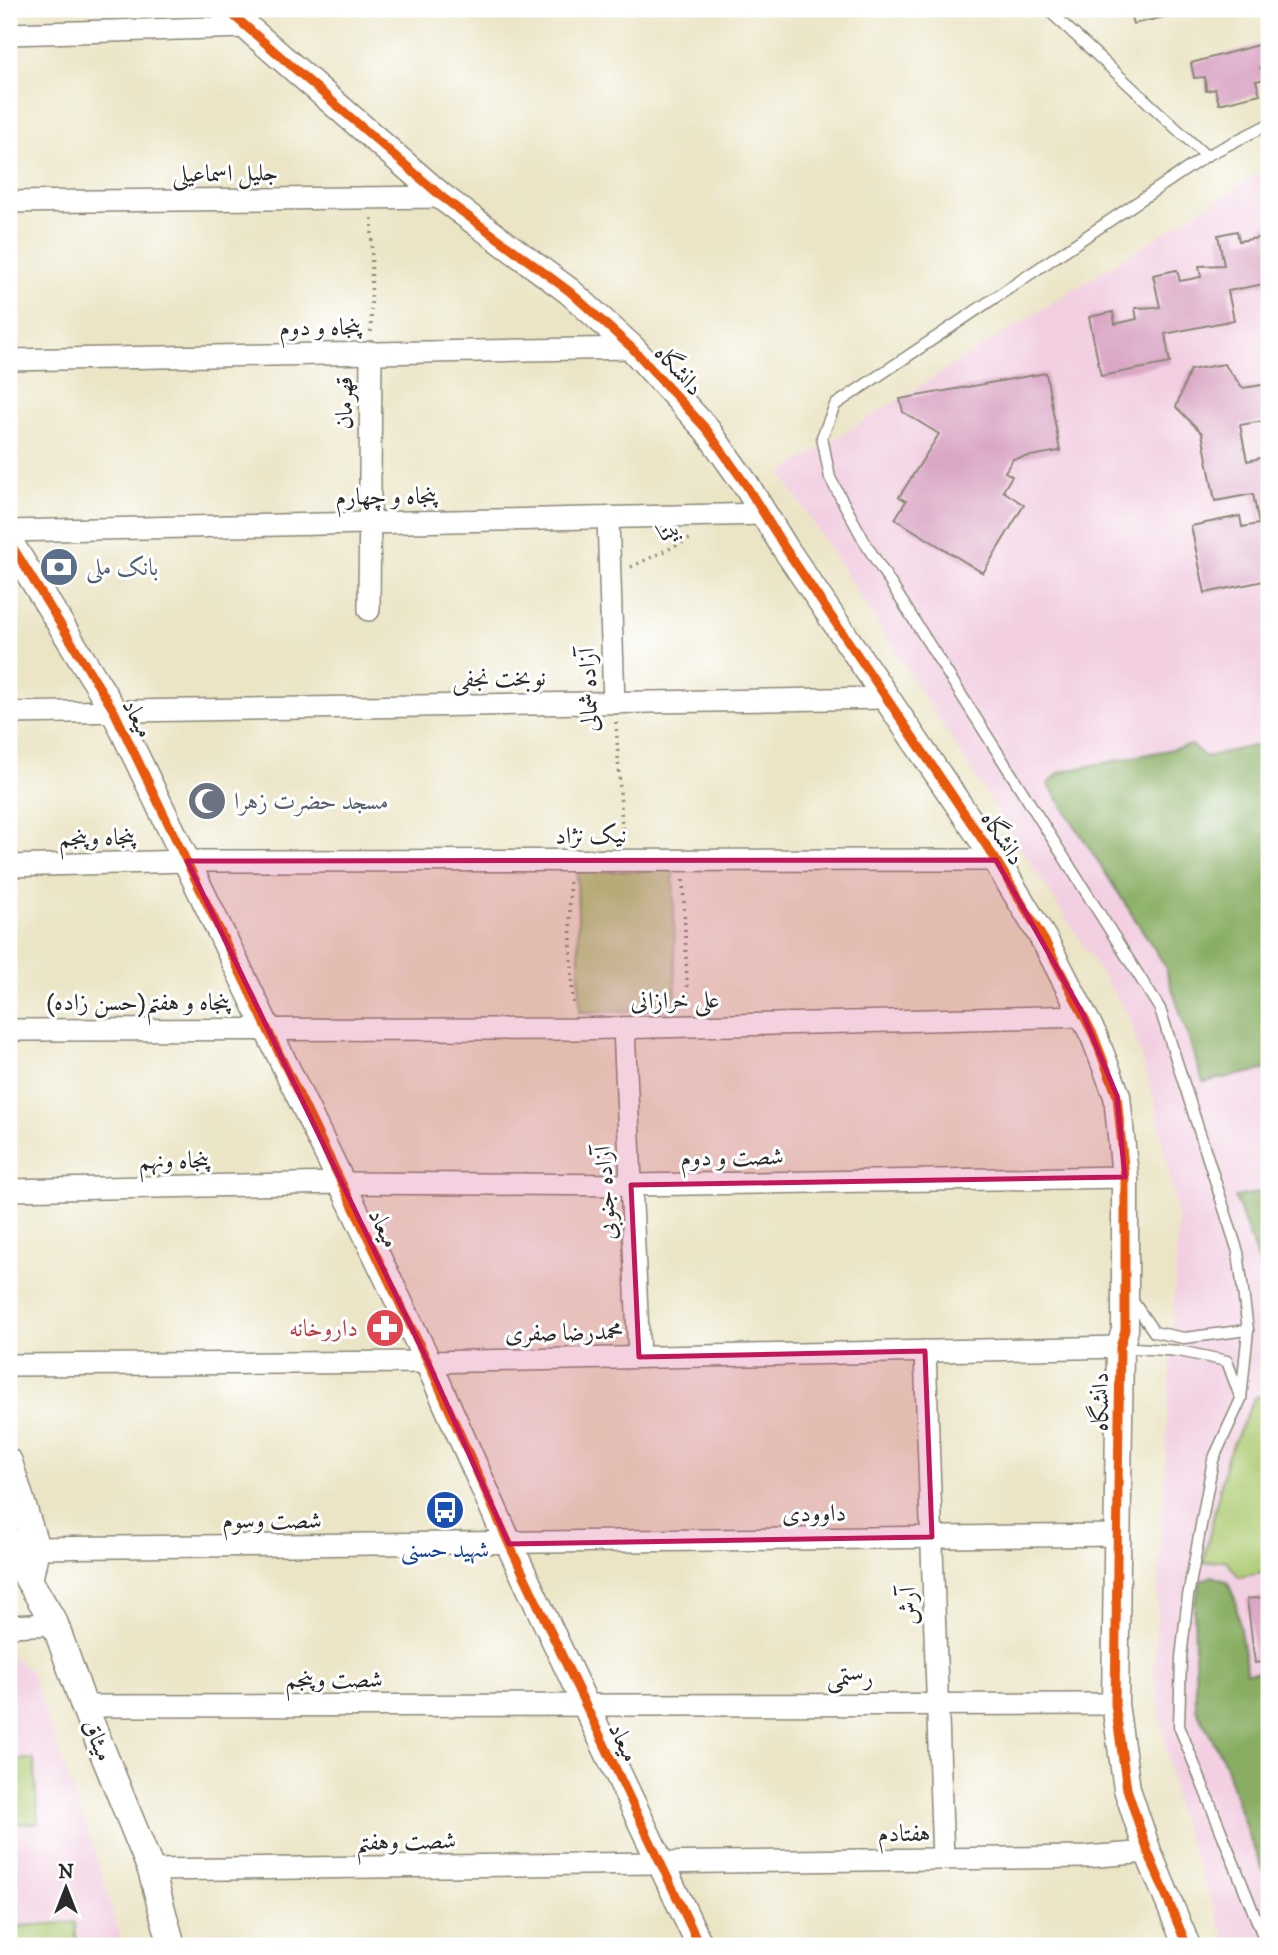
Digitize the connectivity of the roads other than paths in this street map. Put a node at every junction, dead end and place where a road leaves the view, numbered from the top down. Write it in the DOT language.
graph roads {
  1 [pos="226,9"];
  2 [pos="1047,9"];
  3 [pos="247,27"];
  4 [pos="9,34"];
  5 [pos="1269,124"];
  6 [pos="1206,156"];
  7 [pos="442,197"];
  8 [pos="9,202"];
  9 [pos="632,348"];
  10 [pos="371,352"];
  11 [pos="9,360"];
  12 [pos="764,514"];
  13 [pos="608,518"];
  14 [pos="370,523"];
  15 [pos="9,531"];
  16 [pos="9,541"];
  17 [pos="369,610"];
  18 [pos="885,698"];
  19 [pos="614,703"];
  20 [pos="114,711"];
  21 [pos="9,713"];
  22 [pos="996,860"];
  23 [pos="187,861"];
  24 [pos="9,866"];
  25 [pos="1084,1016"];
  26 [pos="267,1028"];
  27 [pos="624,1028"];
  28 [pos="9,1030"];
  29 [pos="1125,1177"];
  30 [pos="341,1183"];
  31 [pos="631,1185"];
  32 [pos="9,1190"];
  33 [pos="1124,1289"];
  34 [pos="1248,1330"];
  35 [pos="1120,1347"];
  36 [pos="925,1351"];
  37 [pos="639,1357"];
  38 [pos="428,1362"];
  39 [pos="9,1365"];
  40 [pos="1241,1399"];
  41 [pos="9,1462"];
  42 [pos="1119,1535"];
  43 [pos="932,1537"];
  44 [pos="9,1541"];
  45 [pos="509,1544"];
  46 [pos="36,1548"];
  47 [pos="29,1581"];
  48 [pos="55,1624"];
  49 [pos="9,1626"];
  50 [pos="937,1703"];
  51 [pos="585,1704"];
  52 [pos="1115,1704"];
  53 [pos="84,1706"];
  54 [pos="1148,1852"];
  55 [pos="943,1859"];
  56 [pos="661,1864"];
  57 [pos="151,1870"];
  58 [pos="172,1946"];
  59 [pos="700,1946"];
  60 [pos="1187,1946"];
  61 [pos="1267,1946"];
  1 -- 3 [label="street, دانشگاه"];
  2 -- 6 [label="lane"];
  3 -- 4 [label="street"];
  3 -- 7 [label="street, دانشگاه"];
  5 -- 6 [label="lane"];
  6 -- 34 [label="lane"];
  7 -- 8 [label="street, جلیل اسماعیلی"];
  7 -- 9 [label="street, دانشگاه"];
  9 -- 10 [label="street, پنجاه و دوم"];
  9 -- 12 [label="street, دانشگاه"];
  10 -- 11 [label="street, پنجاه و دوم"];
  10 -- 14 [label="street, قهرمان"];
  12 -- 13 [label="street, پنجاه و چهارم"];
  12 -- 18 [label="street, دانشگاه"];
  13 -- 14 [label="street, پنجاه و چهارم"];
  13 -- 19 [label="street, آزاده شمالی"];
  14 -- 15 [label="street, پنجاه و چهارم"];
  14 -- 17 [label="street, قهرمان"];
  16 -- 20 [label="street, میعاد"];
  18 -- 19 [label="street, نوبخت نجفی"];
  18 -- 22 [label="street, دانشگاه"];
  19 -- 20 [label="street, نوبخت نجفی"];
  20 -- 21 [label="street, نوبخت نجفی"];
  20 -- 23 [label="street, میعاد"];
  22 -- 23 [label="street, نیک نژاد"];
  22 -- 25 [label="street, دانشگاه"];
  23 -- 24 [label="street, پنجاه وپنجم"];
  23 -- 26 [label="street, میعاد"];
  25 -- 27 [label="street, علی خرازانی"];
  25 -- 29 [label="street, دانشگاه"];
  26 -- 27 [label="street, علی خرازانی"];
  26 -- 28 [label="street, (حسن زاده)پنجاه و هفتم"];
  26 -- 30 [label="street, میعاد"];
  27 -- 31 [label="street, آزاده جنوبی"];
  29 -- 31 [label="street, شصت و دوم"];
  29 -- 33 [label="street, دانشگاه"];
  30 -- 31 [label="street, شصت و دوم"];
  30 -- 32 [label="street, پنجاه ونهم"];
  30 -- 38 [label="street, میعاد"];
  31 -- 37 [label="street, آزاده جنوبی"];
  33 -- 34 [label="lane"];
  33 -- 35 [label="street, دانشگاه"];
  34 -- 40 [label="lane"];
  35 -- 36 [label="street, محمدرضا صفری"];
  35 -- 40 [label="lane"];
  35 -- 42 [label="street, دانشگاه"];
  36 -- 37 [label="street, محمدرضا صفری"];
  36 -- 43 [label="street, آرش"];
  37 -- 38 [label="street, محمدرضا صفری"];
  38 -- 39 [label="street, محمدرضا صفری"];
  38 -- 45 [label="street, میعاد"];
  40 -- 61 [label="lane"];
  41 -- 46 [label="street"];
  42 -- 43 [label="street, داوودی"];
  42 -- 52 [label="street, دانشگاه"];
  43 -- 45 [label="street, داوودی"];
  43 -- 50 [label="street, آرش"];
  44 -- 47 [label="street, میثاق"];
  45 -- 46 [label="street, شصت وسوم"];
  45 -- 51 [label="street, میعاد"];
  46 -- 47 [label="street"];
  47 -- 48 [label="street, میثاق"];
  48 -- 49 [label="street"];
  48 -- 53 [label="street, میثاق"];
  50 -- 51 [label="street, رستمی"];
  50 -- 52 [label="street, رستمی"];
  50 -- 55 [label="street, آرش"];
  51 -- 53 [label="street, شصت وپنجم"];
  51 -- 56 [label="street, میعاد"];
  52 -- 54 [label="street, دانشگاه"];
  53 -- 57 [label="street, میثاق"];
  54 -- 55 [label="street, هفتادم"];
  54 -- 60 [label="street, دانشگاه"];
  55 -- 56 [label="street, هفتادم"];
  56 -- 57 [label="street, شصت وهفتم"];
  56 -- 59 [label="street, میعاد"];
  57 -- 58 [label="street, میثاق"];
}
